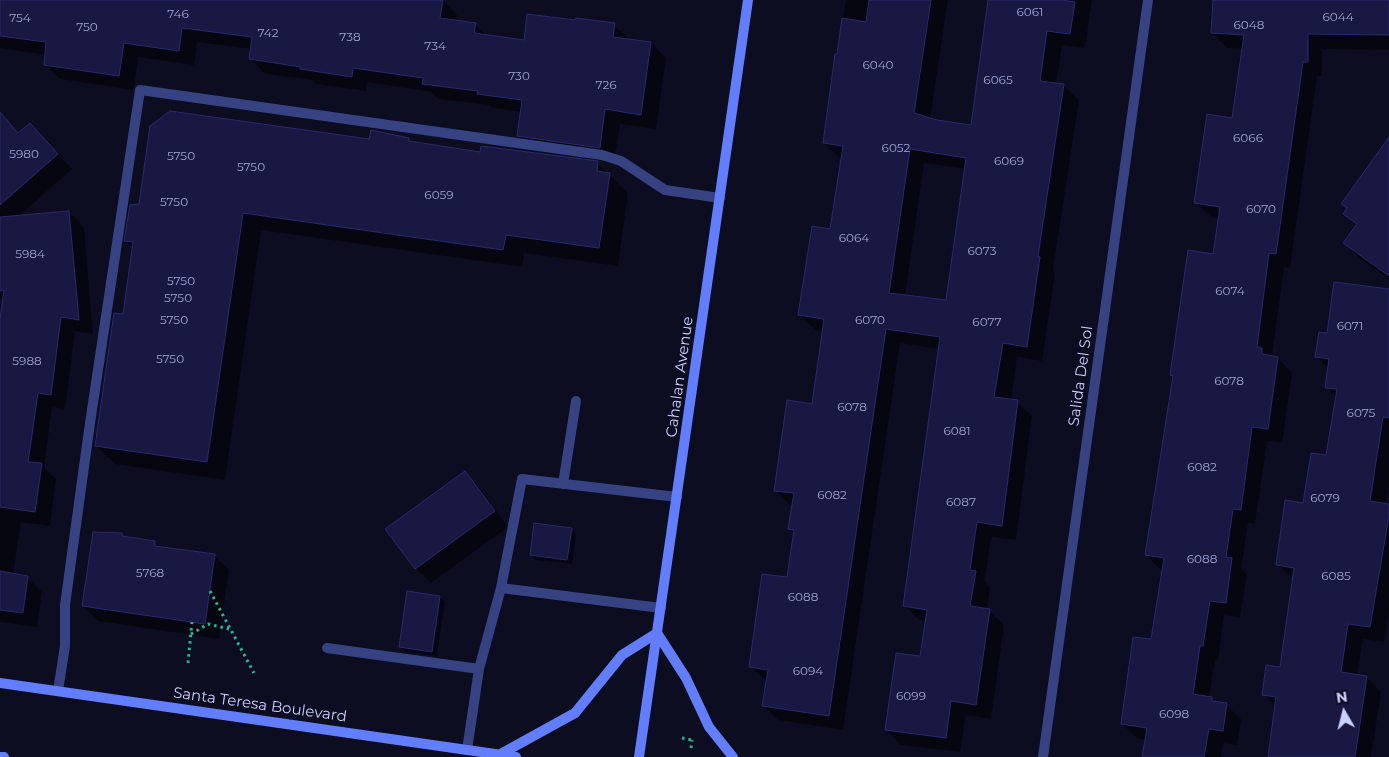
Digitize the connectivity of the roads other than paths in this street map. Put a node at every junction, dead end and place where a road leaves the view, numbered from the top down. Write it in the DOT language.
graph roads {
  1 [pos="748,0"];
  2 [pos="1148,0"];
  3 [pos="720,198"];
  4 [pos="576,401"];
  5 [pos="563,484"];
  6 [pos="677,497"];
  7 [pos="501,588"];
  8 [pos="661,608"];
  9 [pos="657,633"];
  10 [pos="327,648"];
  11 [pos="479,669"];
  12 [pos="0,683"];
  13 [pos="58,691"];
  14 [pos="467,750"];
  15 [pos="499,754"];
  16 [pos="516,757"];
  17 [pos="639,757"];
  18 [pos="733,757"];
  19 [pos="1043,757"];
  1 -- 3 [label="main road, Cahalan Avenue"];
  2 -- 19 [label="street, Salida Del Sol"];
  3 -- 6 [label="main road, Cahalan Avenue"];
  3 -- 13 [label="street"];
  4 -- 5 [label="street"];
  5 -- 6 [label="street"];
  5 -- 7 [label="street"];
  6 -- 8 [label="main road, Cahalan Avenue"];
  7 -- 8 [label="street"];
  7 -- 11 [label="street"];
  8 -- 9 [label="main road, Cahalan Avenue"];
  9 -- 15 [label="main road"];
  9 -- 17 [label="main road, Cahalan Avenue"];
  9 -- 18 [label="main road"];
  10 -- 11 [label="street"];
  11 -- 14 [label="street"];
  12 -- 13 [label="main road, Santa Teresa Boulevard"];
  13 -- 14 [label="main road, Santa Teresa Boulevard"];
  14 -- 15 [label="main road, Santa Teresa Boulevard"];
  15 -- 16 [label="main road, Santa Teresa Boulevard"];
}
